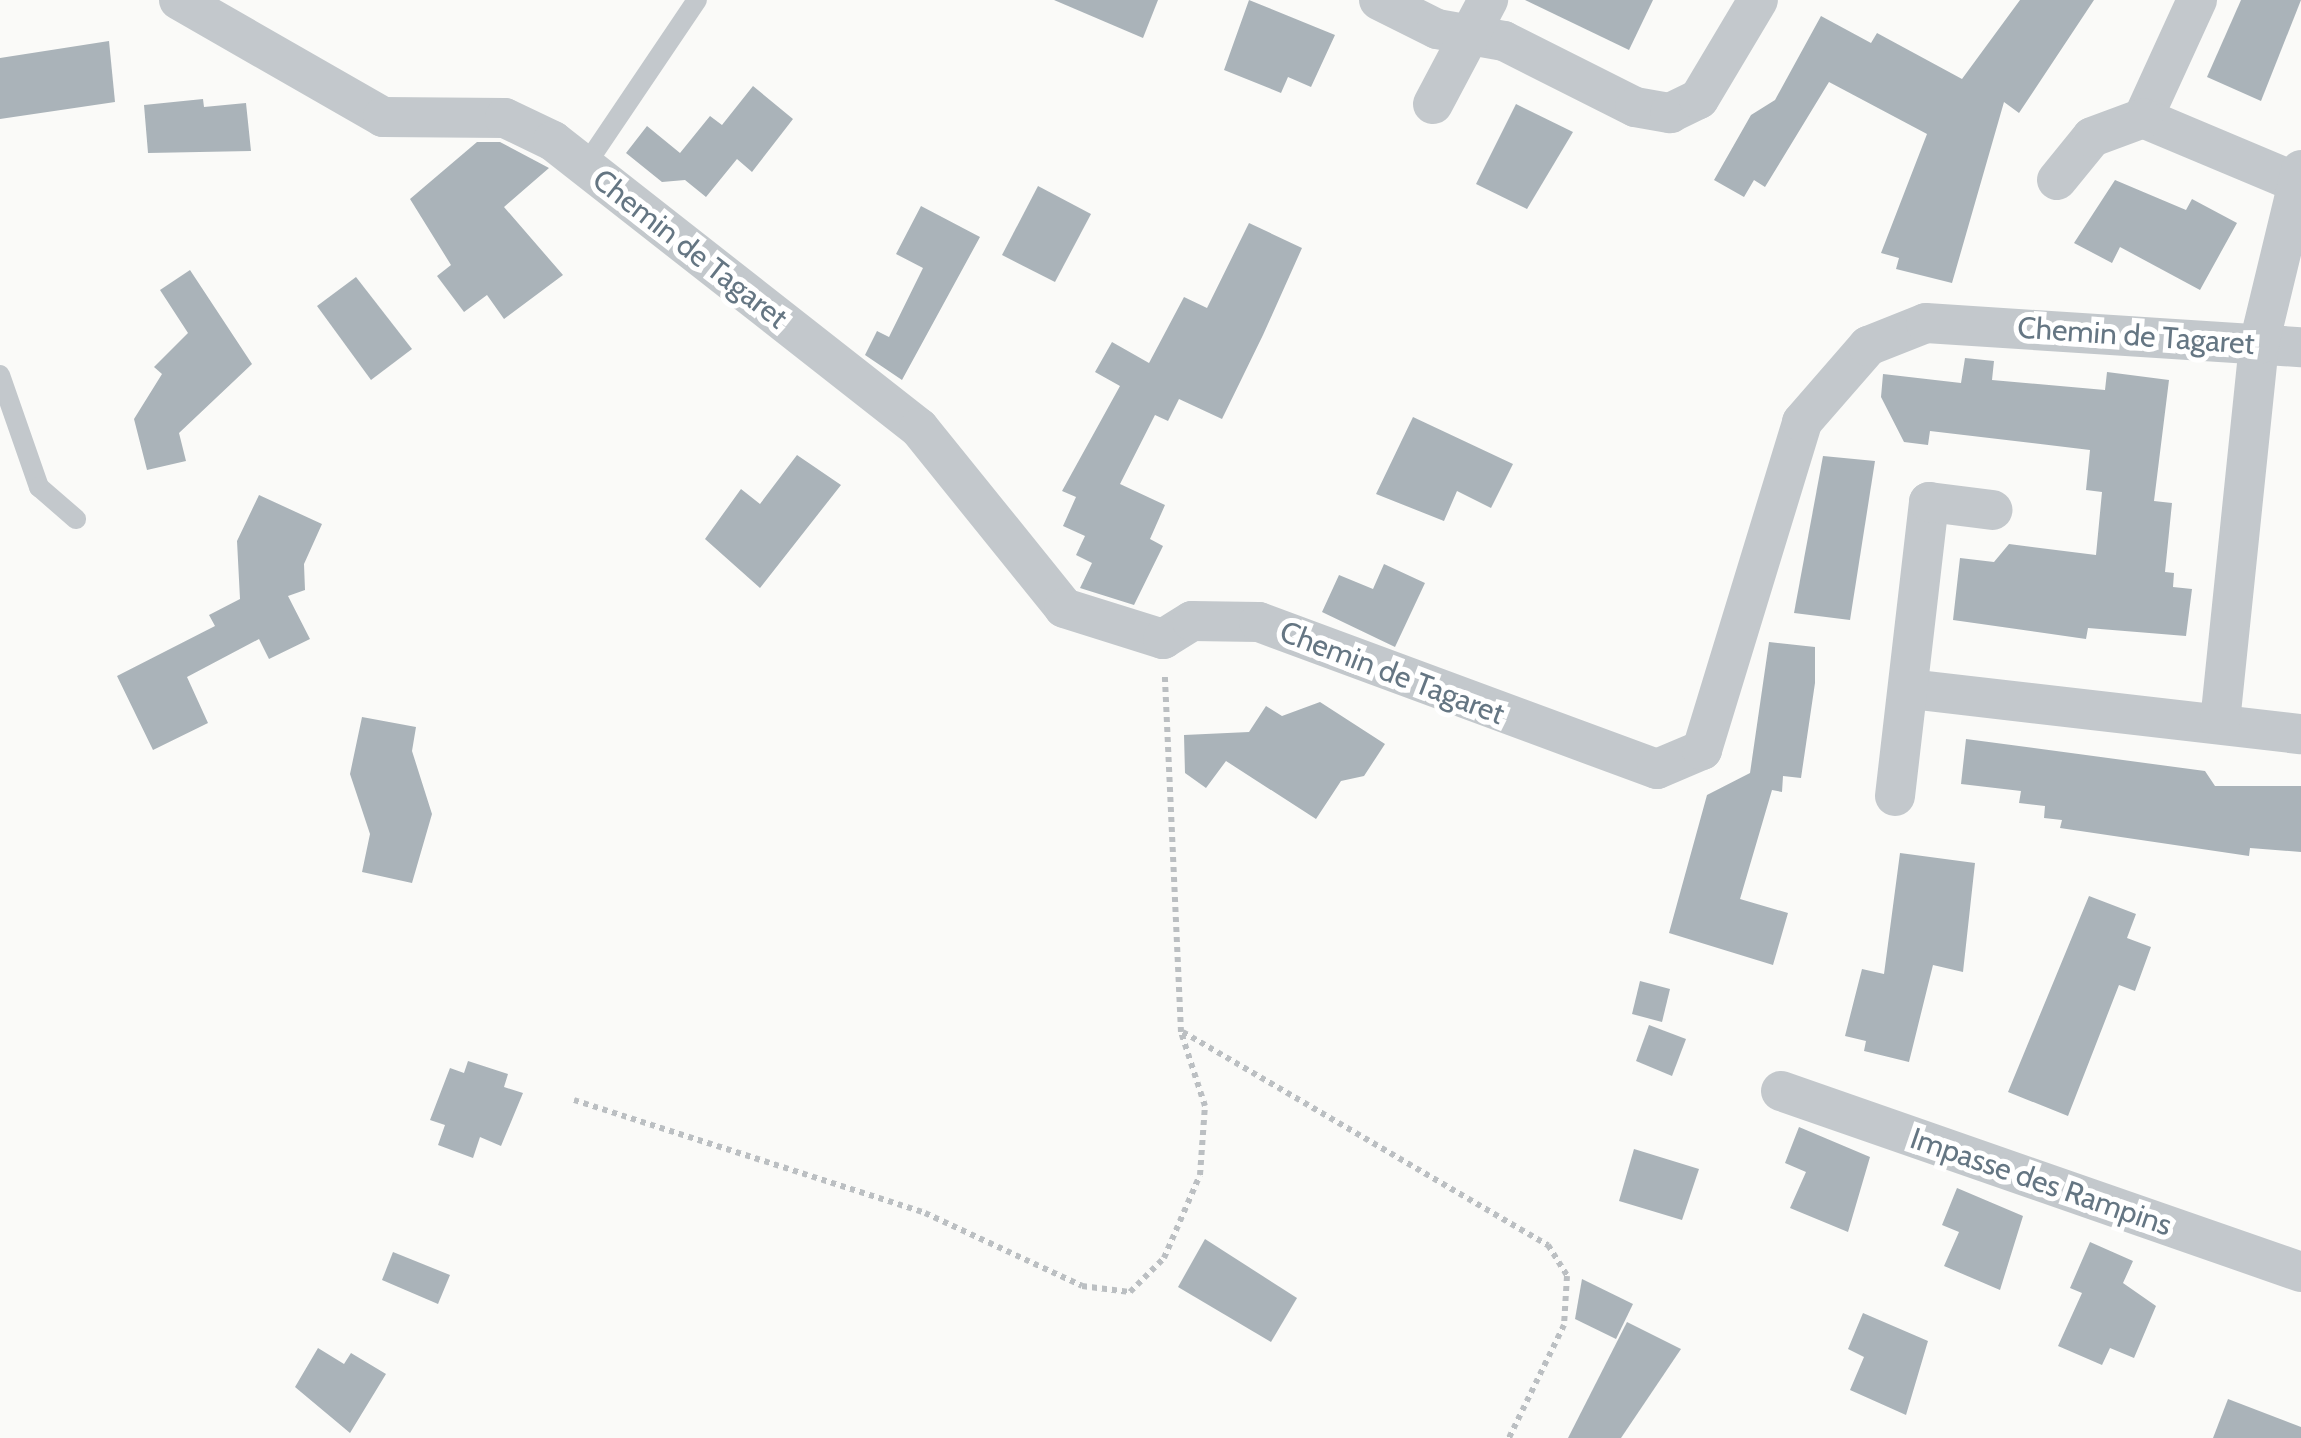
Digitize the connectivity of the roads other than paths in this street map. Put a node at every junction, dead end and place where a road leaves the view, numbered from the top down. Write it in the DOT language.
graph roads {
  1 [pos="179,0"];
  2 [pos="697,0"];
  3 [pos="1379,0"];
  4 [pos="1758,0"];
  5 [pos="2197,0"];
  6 [pos="1480,17"];
  7 [pos="1433,104"];
  8 [pos="2143,118"];
  9 [pos="585,166"];
  10 [pos="2297,175"];
  11 [pos="2056,180"];
  12 [pos="2260,344"];
  13 [pos="2301,347"];
  14 [pos="0,375"];
  15 [pos="1992,510"];
  16 [pos="76,519"];
  17 [pos="1910,689"];
  18 [pos="2220,722"];
  19 [pos="2301,734"];
  20 [pos="1894,796"];
  21 [pos="1781,1092"];
  22 [pos="2301,1272"];
  1 -- 9 [label="street, Chemin de Tagaret"];
  2 -- 9 [label="lane"];
  3 -- 6 [label="street"];
  4 -- 6 [label="street"];
  5 -- 8 [label="street"];
  6 -- 7 [label="street"];
  8 -- 10 [label="street"];
  8 -- 11 [label="street"];
  9 -- 12 [label="street, Chemin de Tagaret"];
  10 -- 12 [label="street"];
  12 -- 13 [label="street, Chemin de Tagaret"];
  12 -- 18 [label="street"];
  14 -- 16 [label="lane"];
  15 -- 17 [label="street"];
  17 -- 18 [label="street"];
  17 -- 20 [label="street"];
  18 -- 19 [label="street"];
  21 -- 22 [label="street, Impasse des Rampins"];
}
